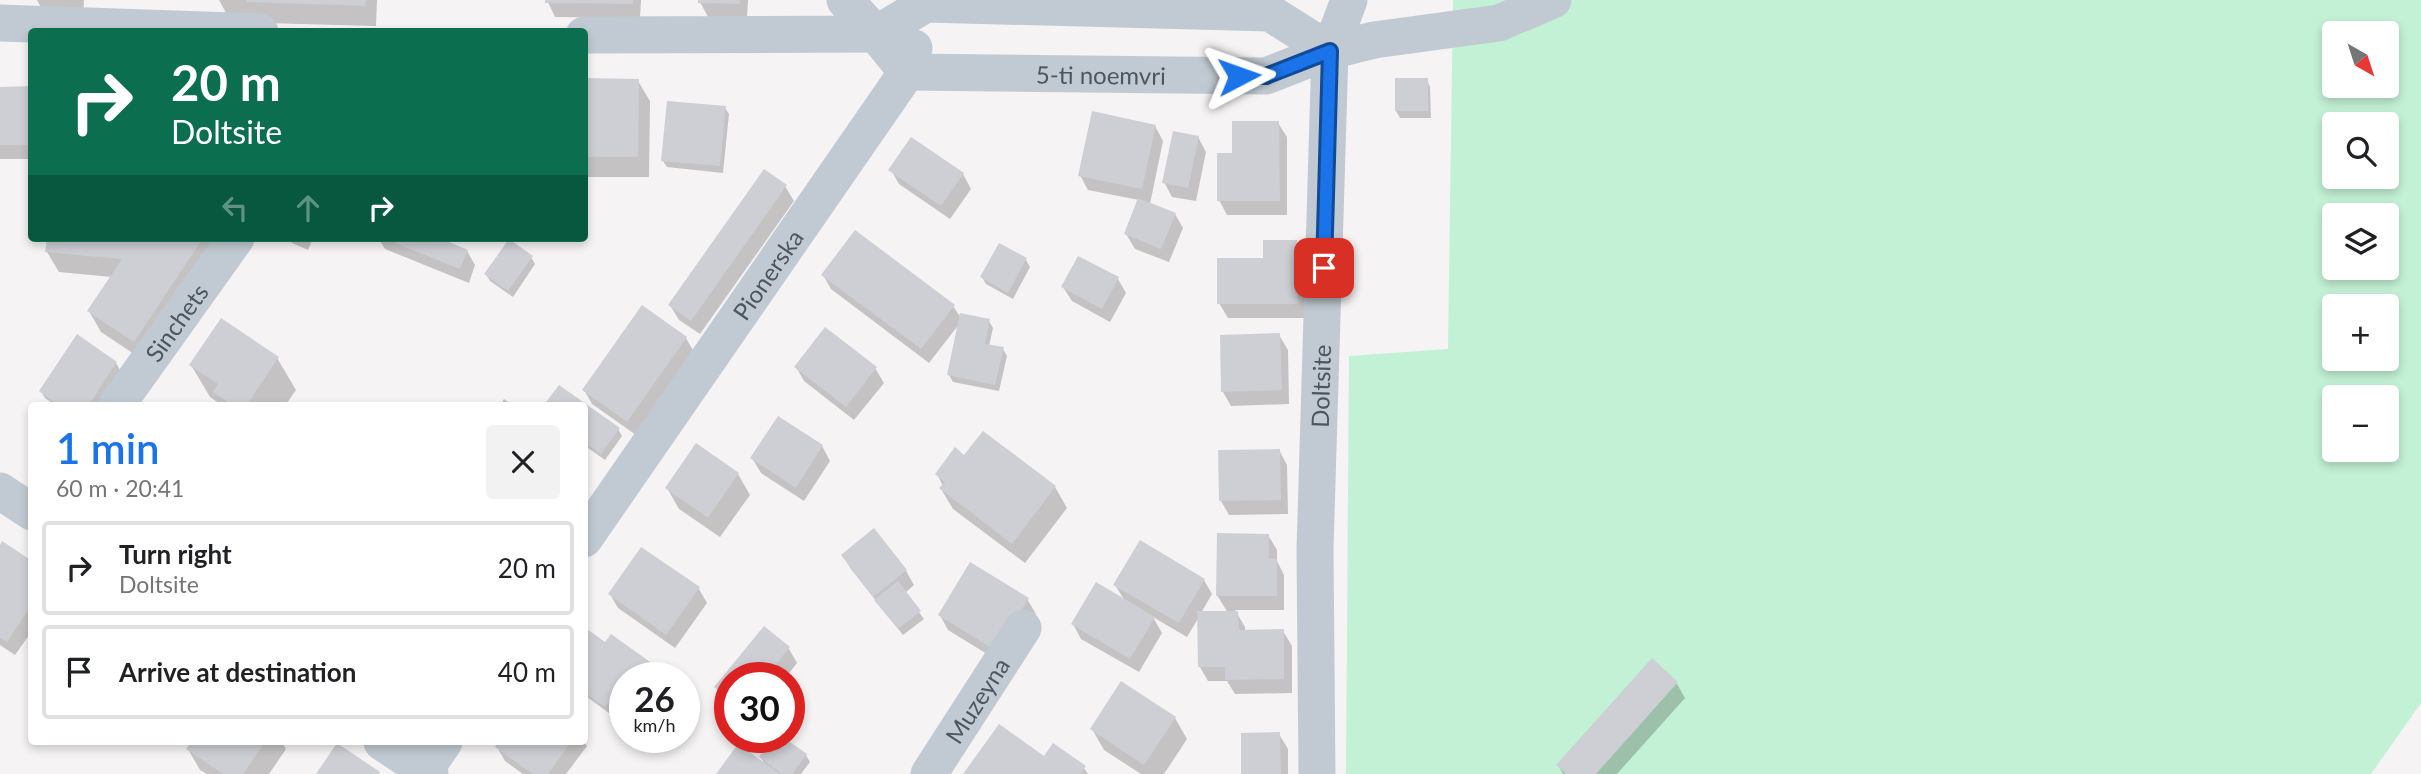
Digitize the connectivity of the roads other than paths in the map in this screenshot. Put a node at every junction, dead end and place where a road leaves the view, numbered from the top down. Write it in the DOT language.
graph roads {
  1 [pos="845,0"];
  2 [pos="1349,0"];
  3 [pos="1553,0"];
  4 [pos="927,2"];
  5 [pos="0,23"];
  6 [pos="144,28"];
  7 [pos="876,34"];
  8 [pos="588,35"];
  9 [pos="1330,51"];
  10 [pos="907,72"];
  11 [pos="233,242"];
  12 [pos="119,402"];
  13 [pos="0,491"];
  14 [pos="28,510"];
  15 [pos="588,533"];
  16 [pos="1023,628"];
  17 [pos="388,745"];
  18 [pos="430,765"];
  19 [pos="929,774"];
  20 [pos="1317,774"];
  1 -- 7 [label="street"];
  2 -- 9 [label="street, Doltsite"];
  3 -- 9 [label="street, 5-ti noemvri"];
  4 -- 7 [label="street"];
  4 -- 9 [label="street"];
  4 -- 10 [label="street, Pionerska"];
  5 -- 6 [label="street"];
  7 -- 8 [label="street"];
  7 -- 10 [label="street"];
  9 -- 10 [label="street, 5-ti noemvri"];
  9 -- 20 [label="street, Doltsite"];
  10 -- 15 [label="street, Pionerska"];
  11 -- 12 [label="street, Sinchets"];
  13 -- 14 [label="street"];
  16 -- 19 [label="street, Muzeyna"];
  17 -- 18 [label="street"];
}
